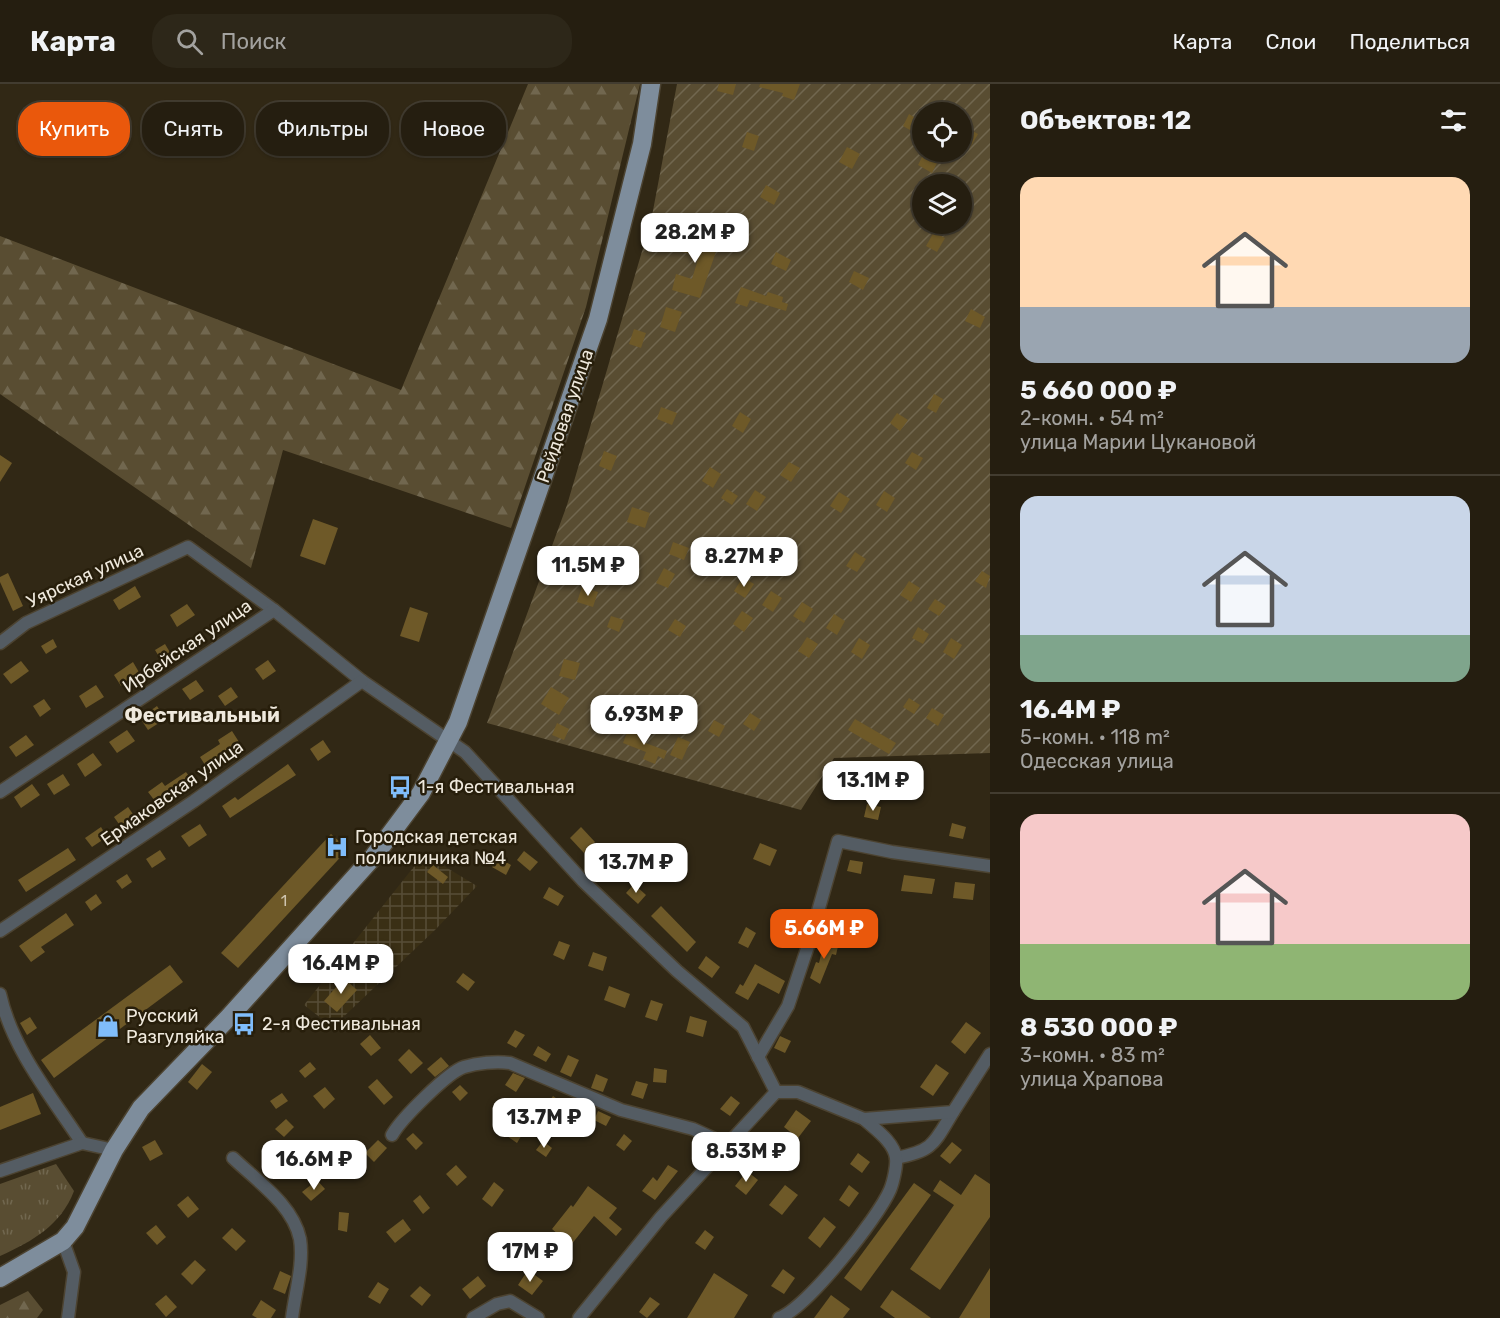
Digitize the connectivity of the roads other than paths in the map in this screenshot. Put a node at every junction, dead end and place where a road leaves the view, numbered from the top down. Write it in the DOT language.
graph roads {
  1 [pos="651,84"];
  2 [pos="274,610"];
  3 [pos="0,643"];
  4 [pos="362,681"];
  5 [pos="450,740"];
  6 [pos="0,792"];
  7 [pos="990,866"];
  8 [pos="0,931"];
  9 [pos="0,994"];
  10 [pos="990,1054"];
  11 [pos="758,1057"];
  12 [pos="776,1092"];
  13 [pos="953,1112"];
  14 [pos="864,1119"];
  15 [pos="392,1135"];
  16 [pos="82,1143"];
  17 [pos="728,1145"];
  18 [pos="114,1150"];
  19 [pos="233,1158"];
  20 [pos="896,1158"];
  21 [pos="0,1171"];
  22 [pos="63,1241"];
  23 [pos="0,1278"];
  24 [pos="68,1318"];
  25 [pos="292,1318"];
  26 [pos="473,1318"];
  27 [pos="538,1318"];
  28 [pos="579,1318"];
  29 [pos="779,1318"];
  1 -- 5 [label="main road, Рейдовая улица"];
  2 -- 3 [label="street, Уярская улица"];
  2 -- 4 [label="street"];
  2 -- 6 [label="street, Ирбейская улица"];
  4 -- 5 [label="street"];
  4 -- 8 [label="street, Ермаковская улица"];
  5 -- 11 [label="street"];
  5 -- 18 [label="main road, Рейдовая улица"];
  7 -- 11 [label="street"];
  9 -- 16 [label="street"];
  10 -- 13 [label="street"];
  11 -- 12 [label="street"];
  12 -- 14 [label="street"];
  12 -- 17 [label="street"];
  13 -- 14 [label="street"];
  13 -- 20 [label="street"];
  14 -- 20 [label="street"];
  15 -- 17 [label="street"];
  16 -- 18 [label="street"];
  16 -- 21 [label="street"];
  17 -- 28 [label="street"];
  18 -- 22 [label="main road, Рейдовая улица"];
  19 -- 25 [label="street"];
  20 -- 29 [label="street"];
  22 -- 23 [label="main road"];
  22 -- 24 [label="street"];
  26 -- 27 [label="street"];
}
